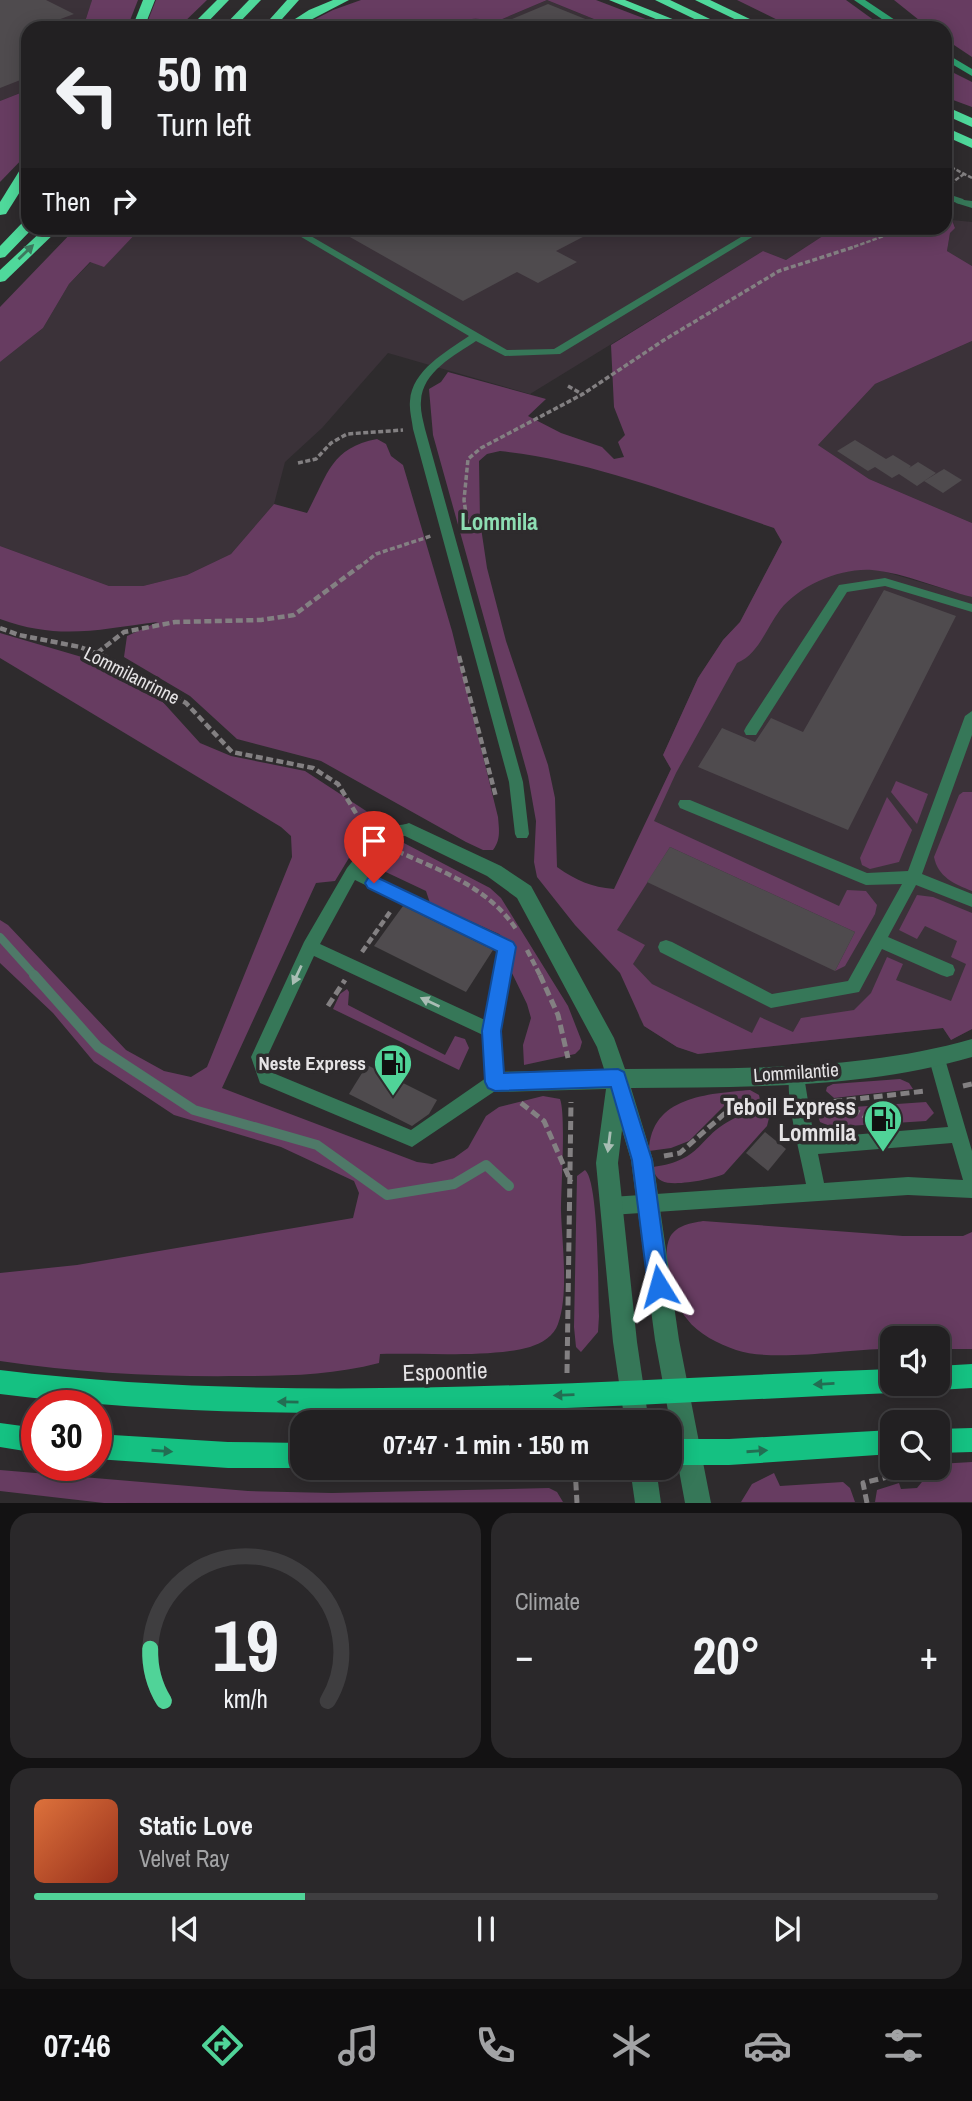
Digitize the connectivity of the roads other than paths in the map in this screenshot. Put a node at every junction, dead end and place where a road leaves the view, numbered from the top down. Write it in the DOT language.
graph roads {
  1 [pos="149,0"];
  2 [pos="223,0"];
  3 [pos="255,0"];
  4 [pos="293,0"];
  5 [pos="343,0"];
  6 [pos="615,0"];
  7 [pos="661,0"];
  8 [pos="701,0"];
  9 [pos="727,0"];
  10 [pos="859,0"];
  11 [pos="141,21"];
  12 [pos="202,21"];
  13 [pos="235,21"];
  14 [pos="274,21"];
  15 [pos="298,21"];
  16 [pos="670,21"];
  17 [pos="708,21"];
  18 [pos="748,21"];
  19 [pos="769,21"];
  20 [pos="891,21"];
  21 [pos="952,60"];
  22 [pos="972,73"];
  23 [pos="952,113"];
  24 [pos="972,123"];
  25 [pos="952,134"];
  26 [pos="972,144"];
  27 [pos="21,179"];
  28 [pos="21,191"];
  29 [pos="1,211"];
  30 [pos="21,232"];
  31 [pos="45,235"];
  32 [pos="303,235"];
  33 [pos="750,235"];
  34 [pos="0,254"];
  35 [pos="0,278"];
  36 [pos="476,335"];
  37 [pos="972,608"];
  38 [pos="972,716"];
  39 [pos="751,731"];
  40 [pos="685,804"];
  41 [pos="409,830"];
  42 [pos="522,834"];
  43 [pos="352,872"];
  44 [pos="913,877"];
  45 [pos="972,901"];
  46 [pos="879,940"];
  47 [pos="310,947"];
  48 [pos="666,947"];
  49 [pos="947,970"];
  50 [pos="491,1031"];
  51 [pos="972,1048"];
  52 [pos="937,1059"];
  53 [pos="797,1075"];
  54 [pos="618,1078"];
  55 [pos="495,1082"];
  56 [pos="959,1134"];
  57 [pos="807,1147"];
  58 [pos="972,1181"];
  59 [pos="972,1189"];
  60 [pos="817,1193"];
  61 [pos="647,1204"];
  62 [pos="611,1206"];
  63 [pos="972,1377"];
  64 [pos="950,1378"];
  65 [pos="0,1382"];
  66 [pos="880,1382"];
  67 [pos="677,1391"];
  68 [pos="632,1392"];
  69 [pos="635,1410"];
  70 [pos="678,1410"];
  71 [pos="0,1436"];
  72 [pos="21,1439"];
  73 [pos="972,1440"];
  74 [pos="950,1441"];
  75 [pos="880,1444"];
  76 [pos="112,1447"];
  77 [pos="682,1452"];
  78 [pos="290,1456"];
  79 [pos="682,1458"];
  80 [pos="645,1480"];
  81 [pos="648,1503"];
  82 [pos="698,1503"];
  1 -- 11 [label="highway"];
  2 -- 12 [label="highway"];
  3 -- 13 [label="highway"];
  4 -- 14 [label="highway"];
  5 -- 15 [label="highway"];
  6 -- 16 [label="highway"];
  7 -- 17 [label="highway"];
  8 -- 18 [label="highway"];
  9 -- 19 [label="highway"];
  10 -- 20 [label="main road"];
  21 -- 22 [label="main road"];
  23 -- 24 [label="highway"];
  25 -- 26 [label="highway"];
  27 -- 29 [label="highway"];
  28 -- 29 [label="highway"];
  30 -- 34 [label="highway"];
  35 -- 31 [label="highway, one-way"];
  32 -- 36 [label="lane"];
  33 -- 36 [label="lane"];
  36 -- 42 [label="lane"];
  37 -- 39 [label="lane"];
  38 -- 44 [label="lane"];
  40 -- 44 [label="lane"];
  41 -- 43 [label="lane"];
  41 -- 54 [label="street"];
  43 -- 47 [label="lane"];
  43 -- 50 [label="lane"];
  44 -- 45 [label="lane"];
  44 -- 46 [label="lane"];
  46 -- 48 [label="lane"];
  46 -- 49 [label="lane"];
  50 -- 47 [label="lane, one-way"];
  47 -- 55 [label="lane, one-way"];
  50 -- 55 [label="lane"];
  51 -- 52 [label="street, Lommilantie"];
  52 -- 53 [label="street, Lommilantie"];
  52 -- 56 [label="lane"];
  53 -- 54 [label="street, Lommilantie"];
  53 -- 57 [label="lane"];
  54 -- 55 [label="street, Lommilantie"];
  54 -- 61 [label="street"];
  54 -- 62 [label="street, one-way"];
  56 -- 57 [label="lane"];
  56 -- 58 [label="lane"];
  57 -- 60 [label="lane"];
  59 -- 60 [label="lane"];
  60 -- 61 [label="lane"];
  61 -- 62 [label="lane"];
  61 -- 67 [label="street"];
  62 -- 68 [label="street"];
  63 -- 64 [label="main road"];
  68 -- 65 [label="main road, Espoontie, one-way"];
  66 -- 67 [label="main road, Espoontie, one-way"];
  67 -- 68 [label="main road, Espoontie"];
  67 -- 70 [label="street"];
  68 -- 69 [label="street"];
  71 -- 72 [label="main road"];
  73 -- 74 [label="main road"];
  77 -- 75 [label="main road, one-way"];
  76 -- 78 [label="main road, one-way"];
  79 -- 82 [label="street"];
  80 -- 81 [label="street"];
}
